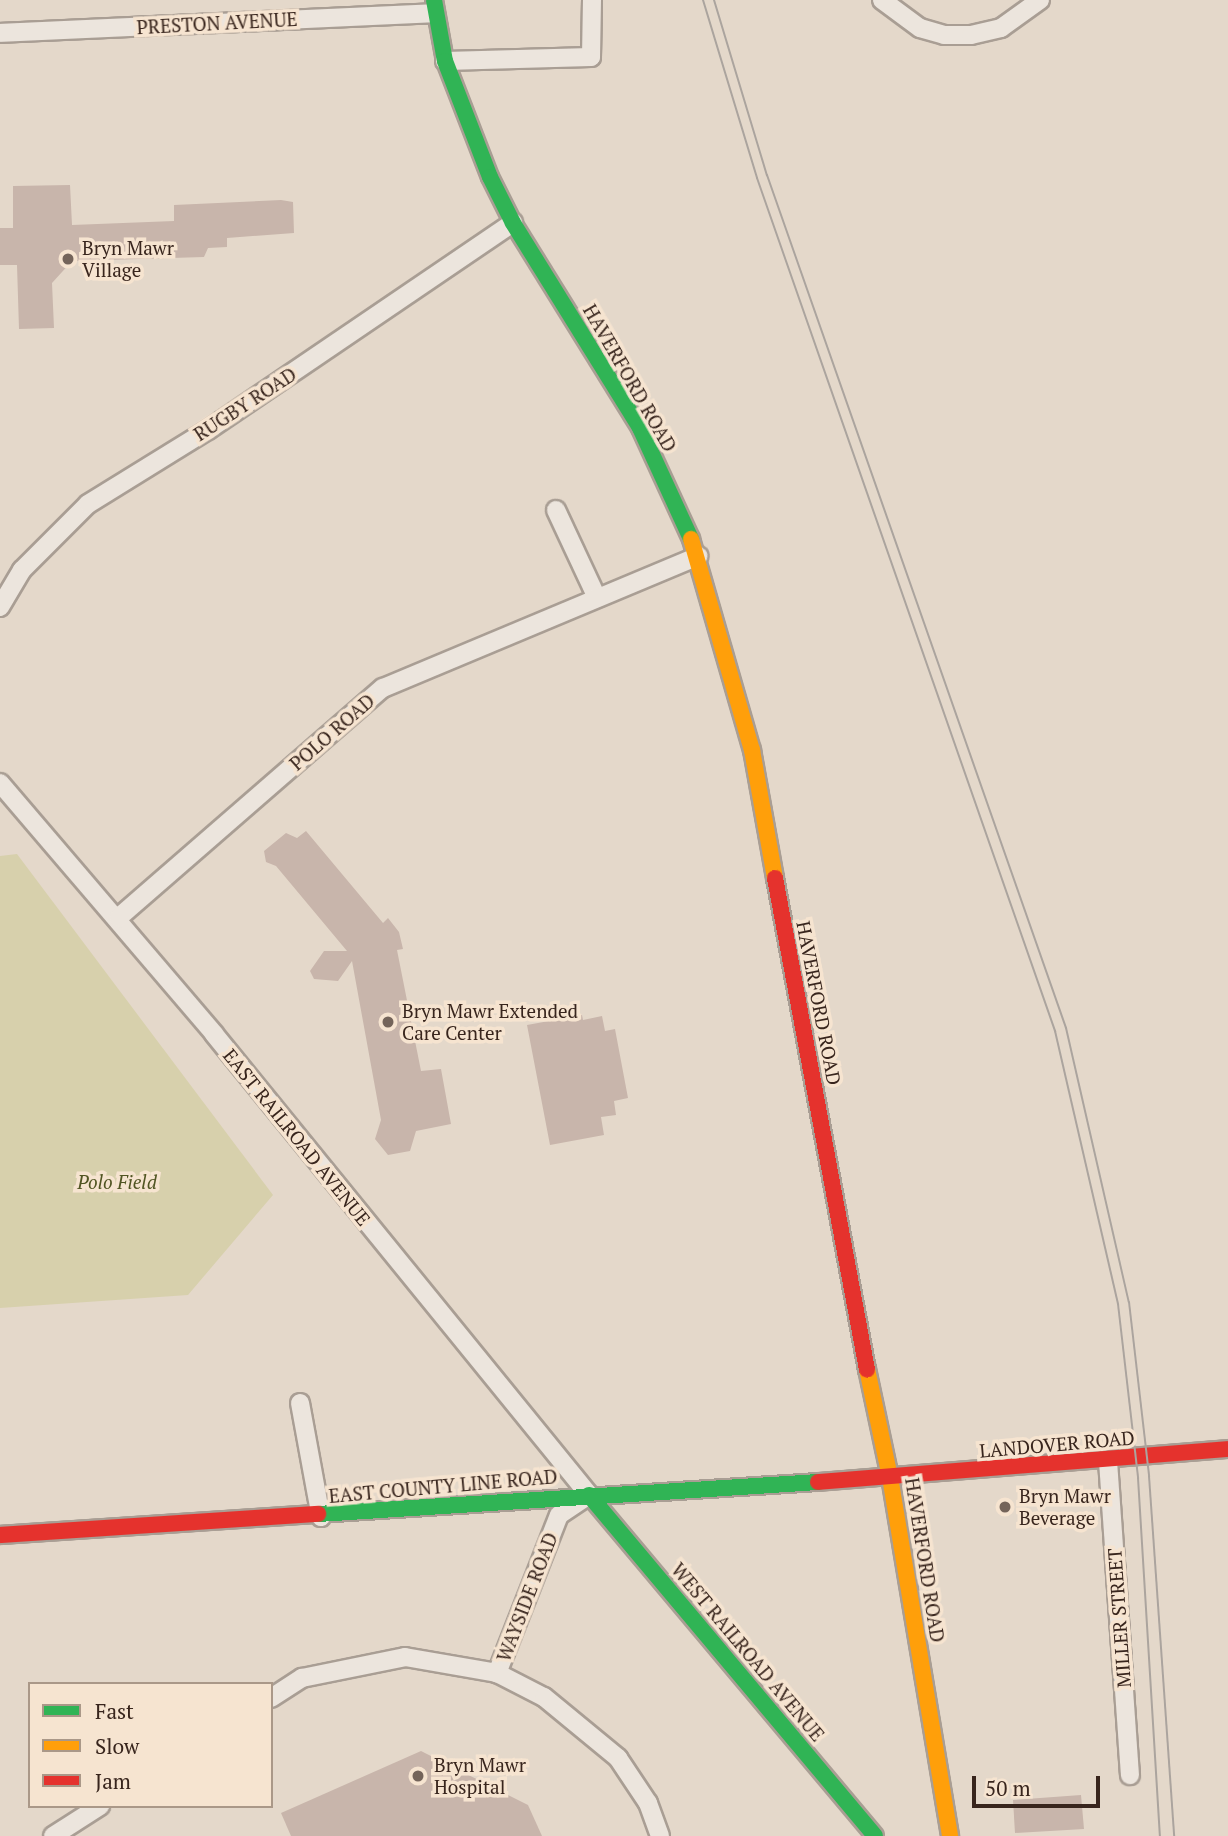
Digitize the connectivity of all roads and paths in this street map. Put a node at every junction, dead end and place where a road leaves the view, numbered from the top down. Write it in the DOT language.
graph roads {
  1 [pos="592,0"];
  2 [pos="882,0"];
  3 [pos="1040,0"];
  4 [pos="434,7"];
  5 [pos="0,33"];
  6 [pos="445,61"];
  7 [pos="513,223"];
  8 [pos="556,510"];
  9 [pos="699,555"];
  10 [pos="597,598"];
  11 [pos="0,607"];
  12 [pos="0,783"];
  13 [pos="118,918"];
  14 [pos="300,1403"];
  15 [pos="1228,1449"];
  16 [pos="1108,1461"];
  17 [pos="890,1476"];
  18 [pos="589,1495"];
  19 [pos="321,1517"];
  20 [pos="0,1535"];
  21 [pos="497,1673"];
  22 [pos="273,1697"];
  23 [pos="1130,1775"];
  24 [pos="97,1808"];
  25 [pos="53,1836"];
  26 [pos="660,1836"];
  27 [pos="875,1836"];
  28 [pos="950,1836"];
  1 -- 6 [label="street"];
  2 -- 3 [label="street"];
  4 -- 5 [label="street, PRESTON AVENUE"];
  4 -- 6 [label="main road, HAVERFORD ROAD"];
  6 -- 7 [label="main road, HAVERFORD ROAD"];
  7 -- 9 [label="main road, HAVERFORD ROAD"];
  7 -- 11 [label="street, RUGBY ROAD"];
  8 -- 10 [label="street"];
  9 -- 10 [label="street, POLO ROAD"];
  9 -- 17 [label="main road, HAVERFORD ROAD"];
  10 -- 13 [label="street, POLO ROAD"];
  12 -- 13 [label="street, EAST RAILROAD AVENUE"];
  13 -- 18 [label="street, EAST RAILROAD AVENUE"];
  14 -- 19 [label="street"];
  15 -- 16 [label="main road, LANDOVER ROAD"];
  16 -- 17 [label="main road, LANDOVER ROAD"];
  16 -- 23 [label="street, MILLER STREET"];
  17 -- 18 [label="main road, EAST COUNTY LINE ROAD"];
  17 -- 28 [label="main road, HAVERFORD ROAD"];
  18 -- 19 [label="main road, EAST COUNTY LINE ROAD"];
  18 -- 21 [label="street, WAYSIDE ROAD"];
  18 -- 27 [label="main road, WEST RAILROAD AVENUE"];
  19 -- 20 [label="main road, EAST COUNTY LINE ROAD"];
  21 -- 22 [label="street"];
  21 -- 26 [label="street"];
  24 -- 25 [label="street"];
}
